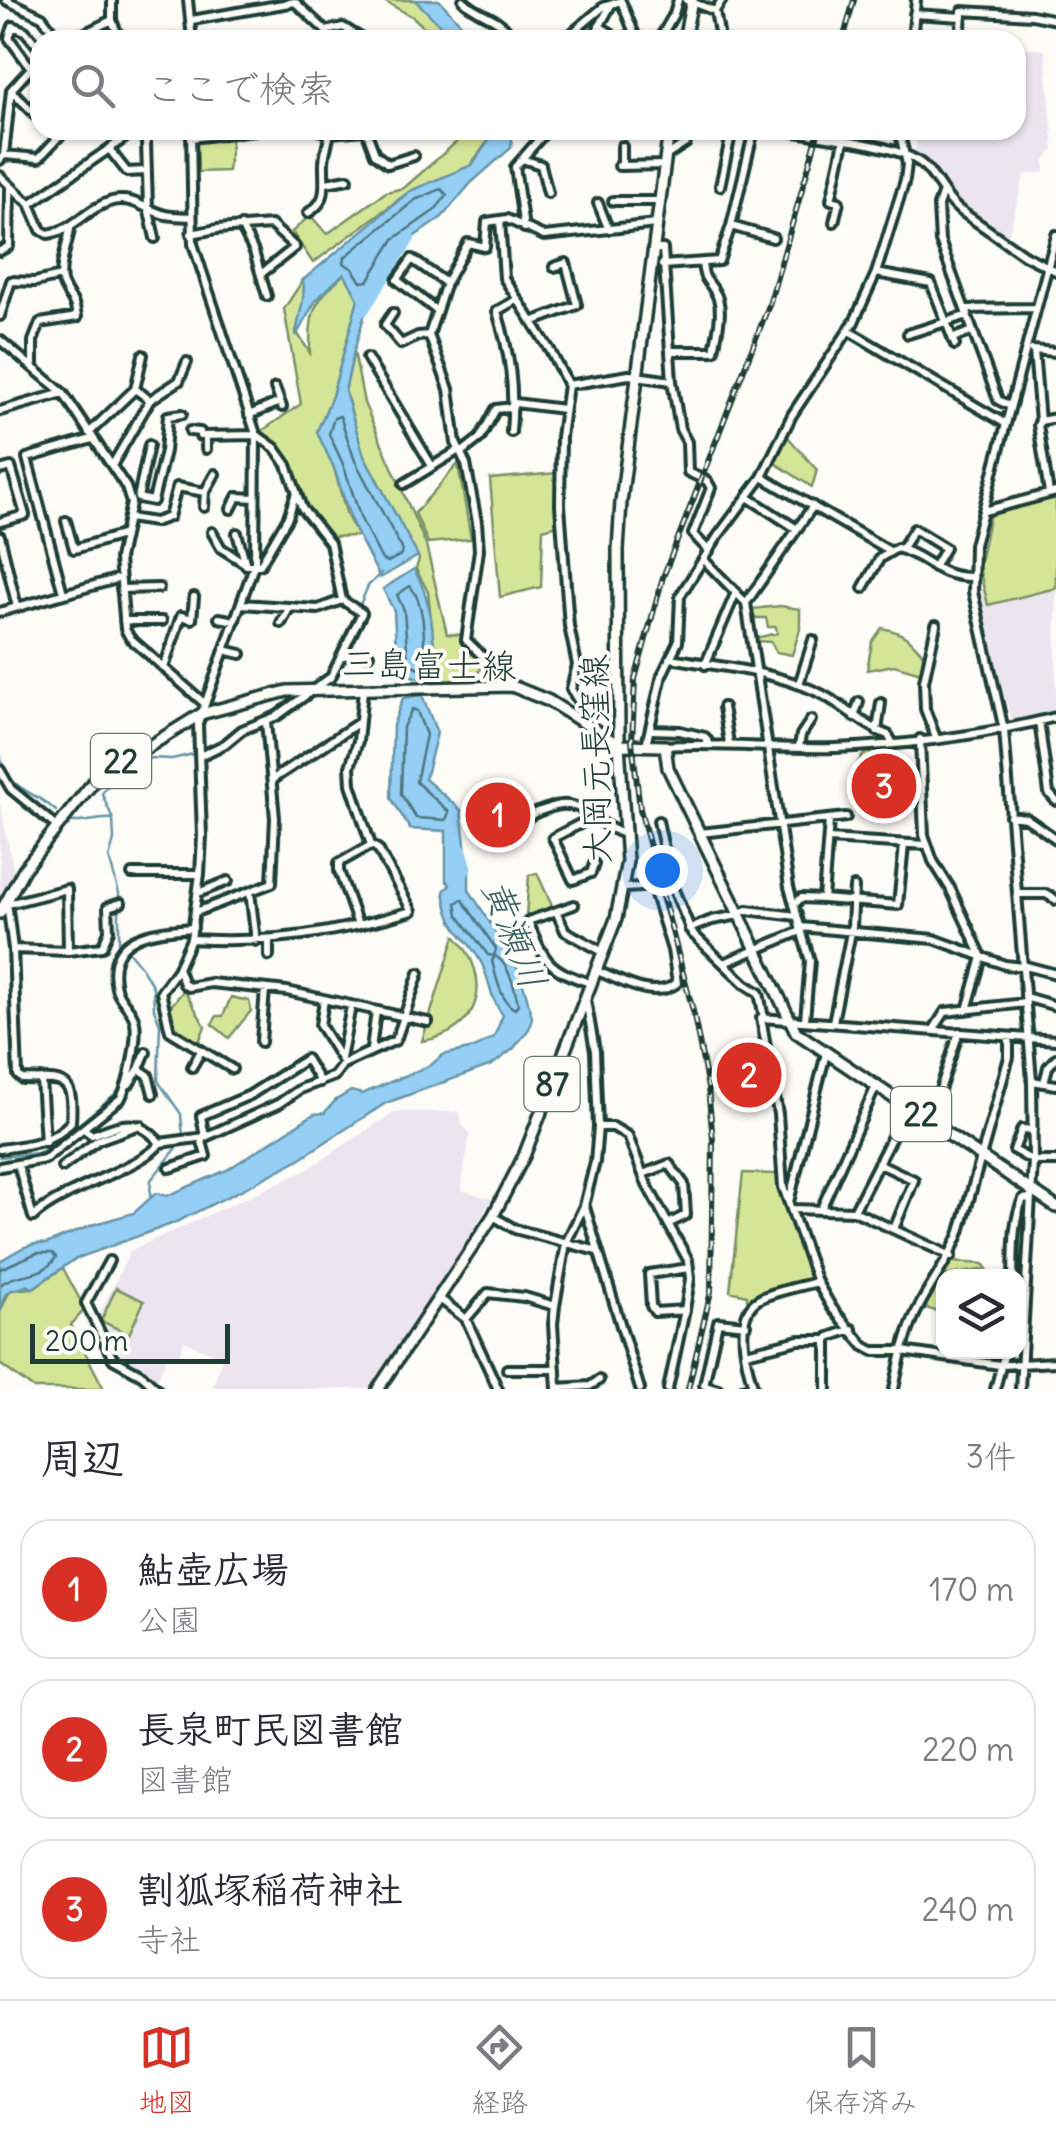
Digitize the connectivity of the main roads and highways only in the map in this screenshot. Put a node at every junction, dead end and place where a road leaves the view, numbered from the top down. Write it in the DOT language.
graph roads {
  1 [pos="690,0"];
  2 [pos="686,30"];
  3 [pos="668,140"];
  4 [pos="619,745"];
  5 [pos="0,913"];
  6 [pos="1056,1207"];
  7 [pos="378,1389"];
  1 -- 2 [label="main road"];
  3 -- 4 [label="main road, 大岡元長窪線 / 87"];
  4 -- 5 [label="main road, 三島富士線 / 22"];
  4 -- 6 [label="main road, 三島富士線 / 22"];
  4 -- 7 [label="main road, 大岡元長窪線 / 87"];
}
